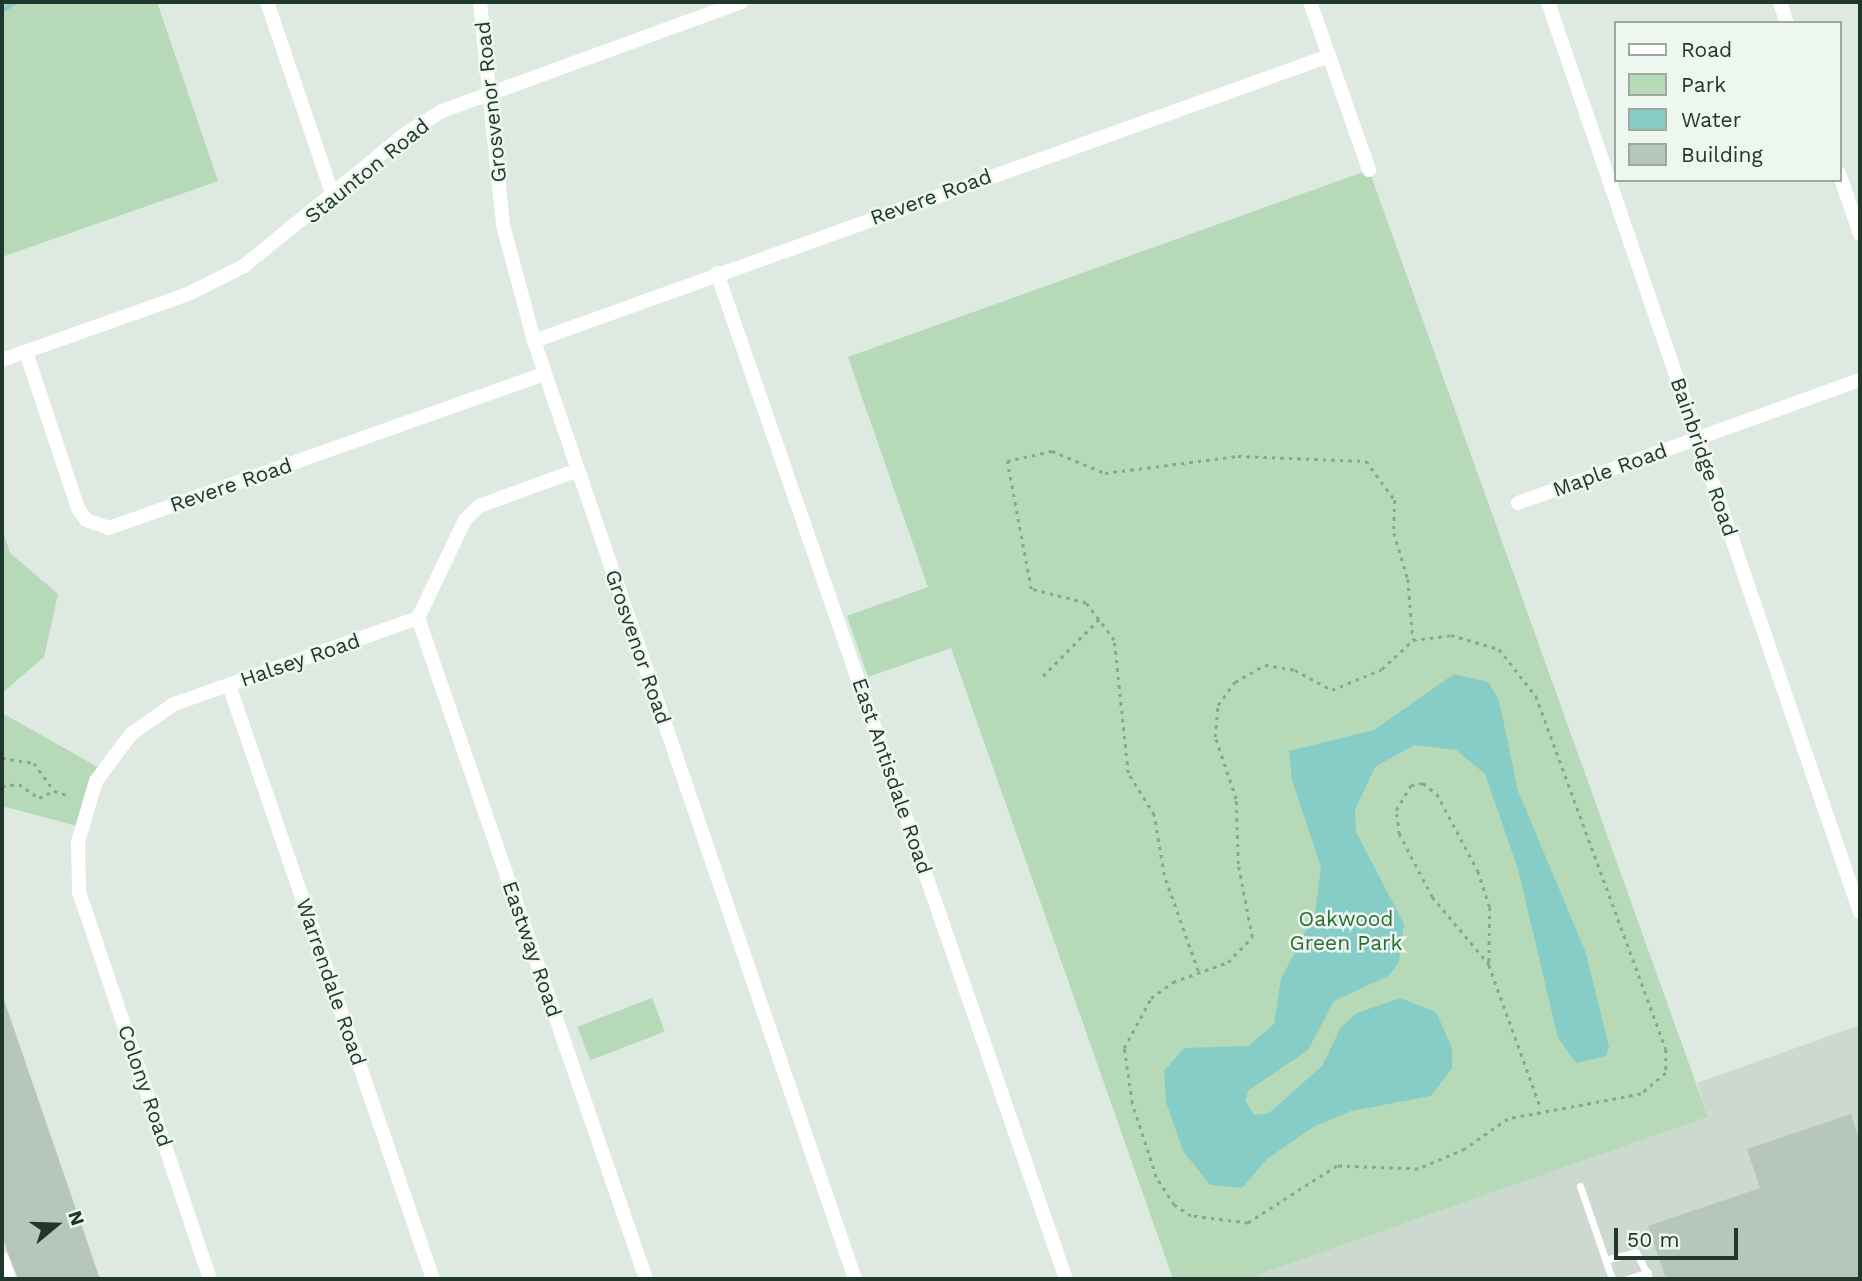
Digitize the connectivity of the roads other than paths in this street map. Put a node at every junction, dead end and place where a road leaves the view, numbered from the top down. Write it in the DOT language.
graph roads {
  1 [pos="267,2"];
  2 [pos="480,2"];
  3 [pos="692,2"];
  4 [pos="742,2"];
  5 [pos="1310,2"];
  6 [pos="1548,2"];
  7 [pos="1780,2"];
  8 [pos="697,18"];
  9 [pos="1786,21"];
  10 [pos="1329,56"];
  11 [pos="493,88"];
  12 [pos="1369,170"];
  13 [pos="1841,179"];
  14 [pos="333,196"];
  15 [pos="1860,234"];
  16 [pos="718,273"];
  17 [pos="534,341"];
  18 [pos="26,352"];
  19 [pos="2,360"];
  20 [pos="544,374"];
  21 [pos="1860,380"];
  22 [pos="1698,439"];
  23 [pos="578,470"];
  24 [pos="1518,503"];
  25 [pos="418,618"];
  26 [pos="229,685"];
  27 [pos="79,892"];
  28 [pos="1860,912"];
  29 [pos="1580,1186"];
  30 [pos="2,1259"];
  31 [pos="1605,1261"];
  32 [pos="1649,1276"];
  33 [pos="9,1279"];
  34 [pos="210,1279"];
  35 [pos="433,1279"];
  36 [pos="646,1279"];
  37 [pos="855,1279"];
  38 [pos="1066,1279"];
  39 [pos="1612,1279"];
  40 [pos="1627,1279"];
  1 -- 14 [label="street"];
  2 -- 11 [label="street, Grosvenor Road"];
  3 -- 8 [label="street"];
  4 -- 8 [label="street, Staunton Road"];
  5 -- 10 [label="street"];
  6 -- 22 [label="street, Bainbridge Road"];
  7 -- 9 [label="street"];
  8 -- 11 [label="street, Staunton Road"];
  10 -- 12 [label="street"];
  10 -- 16 [label="street, Revere Road"];
  11 -- 14 [label="street, Staunton Road"];
  11 -- 17 [label="street, Grosvenor Road"];
  13 -- 15 [label="street"];
  14 -- 18 [label="street, Staunton Road"];
  16 -- 17 [label="street, Revere Road"];
  16 -- 38 [label="street, East Antisdale Road"];
  17 -- 20 [label="street, Grosvenor Road"];
  18 -- 19 [label="street, Staunton Road"];
  18 -- 20 [label="street, Revere Road"];
  20 -- 23 [label="street, Grosvenor Road"];
  21 -- 22 [label="street, Maple Road"];
  22 -- 24 [label="street, Maple Road"];
  22 -- 28 [label="street, Bainbridge Road"];
  23 -- 25 [label="street"];
  23 -- 37 [label="street, Grosvenor Road"];
  25 -- 26 [label="street, Halsey Road"];
  25 -- 36 [label="street, Eastway Road"];
  26 -- 27 [label="street, Halsey Road"];
  26 -- 35 [label="street, Warrendale Road"];
  27 -- 34 [label="street, Colony Road"];
  29 -- 31 [label="lane"];
  30 -- 33 [label="street"];
  31 -- 32 [label="lane"];
  31 -- 39 [label="lane"];
  32 -- 40 [label="lane"];
}
